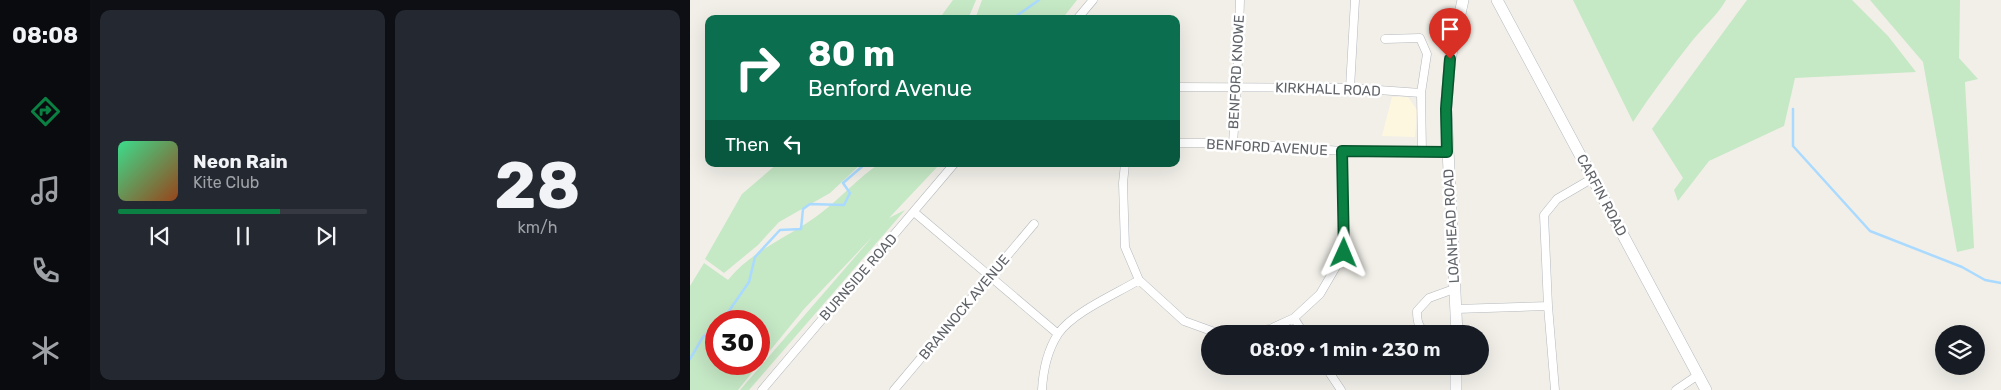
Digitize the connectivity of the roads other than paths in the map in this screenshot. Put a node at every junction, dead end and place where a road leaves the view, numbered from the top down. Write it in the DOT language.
graph roads {
  1 [pos="1093,0"];
  2 [pos="1240,0"];
  3 [pos="1355,0"];
  4 [pos="1463,0"];
  5 [pos="1498,0"];
  6 [pos="1080,15"];
  7 [pos="1385,39"];
  8 [pos="1180,87"];
  9 [pos="1237,87"];
  10 [pos="1350,88"];
  11 [pos="1421,93"];
  12 [pos="1233,143"];
  13 [pos="1180,144"];
  14 [pos="1342,151"];
  15 [pos="1422,152"];
  16 [pos="1447,152"];
  17 [pos="952,167"];
  18 [pos="1124,167"];
  19 [pos="1593,178"];
  20 [pos="914,212"];
  21 [pos="1034,224"];
  22 [pos="990,278"];
  23 [pos="1139,280"];
  24 [pos="1454,289"];
  25 [pos="1548,306"];
  26 [pos="1456,309"];
  27 [pos="1294,318"];
  28 [pos="1279,325"];
  29 [pos="1298,325"];
  30 [pos="1419,325"];
  31 [pos="1456,325"];
  32 [pos="1201,327"];
  33 [pos="1058,334"];
  34 [pos="1331,375"];
  35 [pos="1456,375"];
  36 [pos="1698,375"];
  37 [pos="762,390"];
  38 [pos="894,390"];
  39 [pos="1042,390"];
  40 [pos="1341,390"];
  41 [pos="1456,390"];
  42 [pos="1555,390"];
  43 [pos="1676,390"];
  44 [pos="1706,390"];
  1 -- 6 [label="street"];
  2 -- 9 [label="street, BENFORD KNOWE"];
  3 -- 10 [label="street"];
  4 -- 16 [label="main road, LOANHEAD ROAD"];
  5 -- 19 [label="main road, CARFIN ROAD"];
  7 -- 11 [label="street"];
  8 -- 9 [label="street, KIRKHALL ROAD"];
  9 -- 10 [label="street, KIRKHALL ROAD"];
  9 -- 12 [label="street, BENFORD KNOWE"];
  10 -- 11 [label="street, KIRKHALL ROAD"];
  11 -- 15 [label="street"];
  12 -- 13 [label="street, BENFORD AVENUE"];
  12 -- 14 [label="street, BENFORD AVENUE"];
  14 -- 15 [label="street, BENFORD AVENUE"];
  14 -- 27 [label="street"];
  15 -- 16 [label="street, BENFORD AVENUE"];
  16 -- 24 [label="main road, LOANHEAD ROAD"];
  17 -- 20 [label="street, BURNSIDE ROAD"];
  18 -- 23 [label="street"];
  19 -- 25 [label="street"];
  19 -- 36 [label="main road, CARFIN ROAD"];
  20 -- 22 [label="street"];
  20 -- 37 [label="street, BURNSIDE ROAD"];
  21 -- 22 [label="street, BRANNOCK AVENUE"];
  22 -- 33 [label="street"];
  22 -- 38 [label="street, BRANNOCK AVENUE"];
  23 -- 32 [label="street"];
  23 -- 33 [label="street"];
  24 -- 26 [label="main road, LOANHEAD ROAD"];
  24 -- 30 [label="street"];
  25 -- 26 [label="street"];
  25 -- 42 [label="street"];
  26 -- 31 [label="main road, LOANHEAD ROAD"];
  27 -- 28 [label="street"];
  27 -- 29 [label="street"];
  33 -- 39 [label="street"];
  34 -- 40 [label="street"];
  35 -- 41 [label="main road"];
  36 -- 43 [label="street"];
  36 -- 44 [label="main road, CARFIN ROAD"];
}
